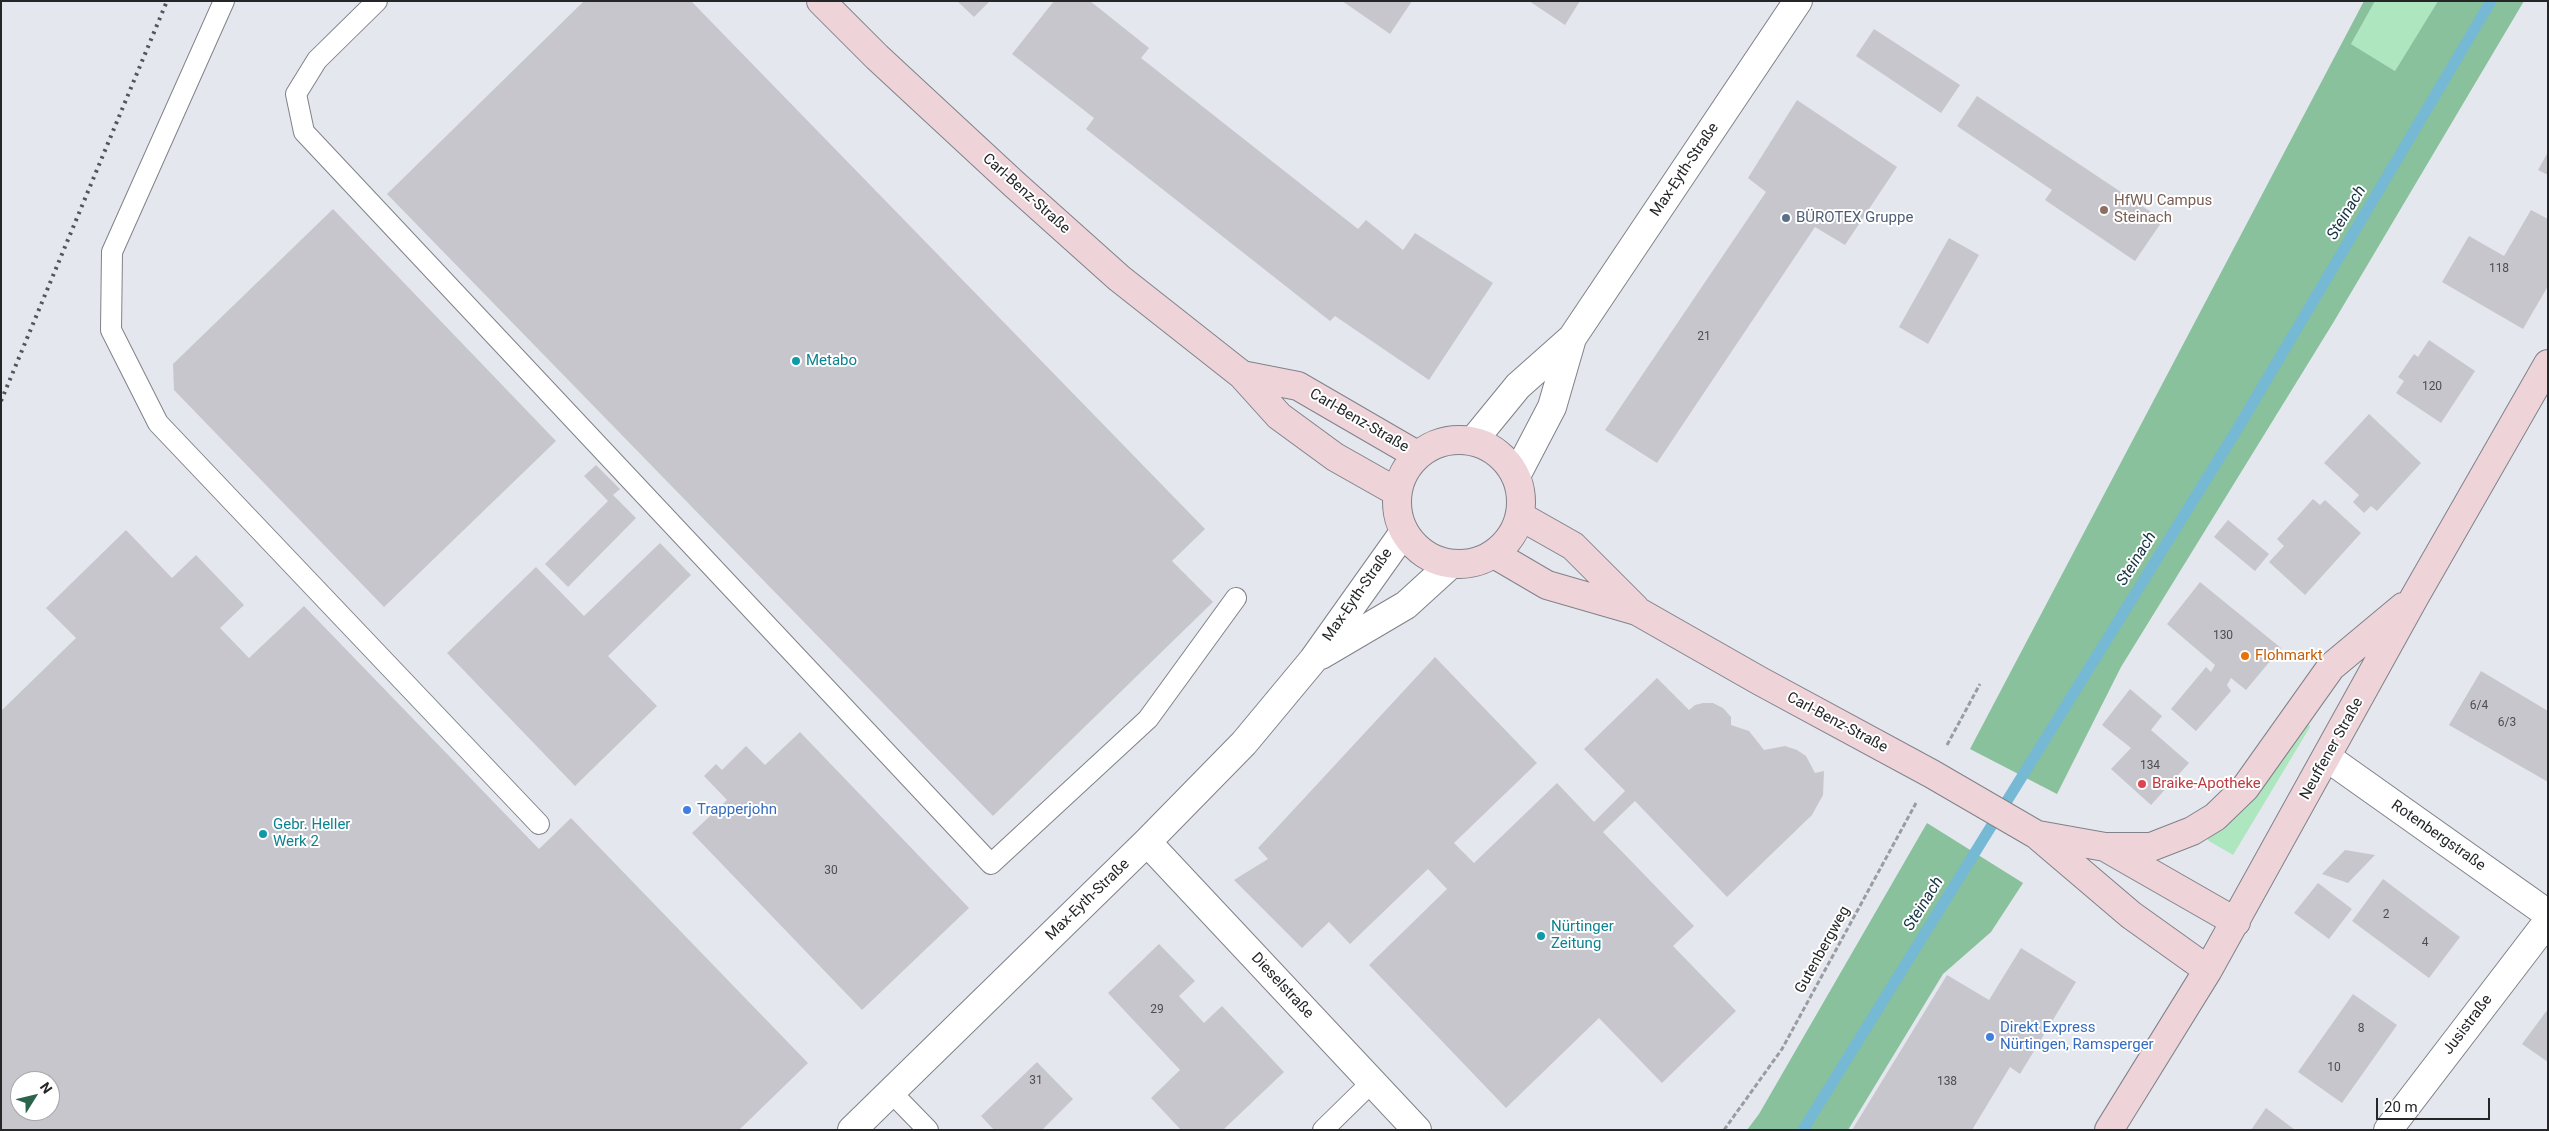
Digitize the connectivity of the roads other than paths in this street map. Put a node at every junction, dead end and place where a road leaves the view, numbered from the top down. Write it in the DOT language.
graph roads {
  1 [pos="224,1"];
  2 [pos="377,1"];
  3 [pos="821,1"];
  4 [pos="1798,1"];
  5 [pos="1572,338"];
  6 [pos="2548,364"];
  7 [pos="1242,375"];
  8 [pos="1473,441"];
  9 [pos="1417,456"];
  10 [pos="1516,476"];
  11 [pos="1397,492"];
  12 [pos="1520,516"];
  13 [pos="1404,532"];
  14 [pos="1494,554"];
  15 [pos="1451,564"];
  16 [pos="1236,598"];
  17 [pos="2414,598"];
  18 [pos="1637,610"];
  19 [pos="1313,660"];
  20 [pos="2328,758"];
  21 [pos="539,824"];
  22 [pos="2037,835"];
  23 [pos="1147,842"];
  24 [pos="2105,847"];
  25 [pos="2548,914"];
  26 [pos="2548,921"];
  27 [pos="2236,922"];
  28 [pos="2208,970"];
  29 [pos="1372,1082"];
  30 [pos="891,1092"];
  31 [pos="852,1130"];
  32 [pos="928,1130"];
  33 [pos="1323,1130"];
  34 [pos="1417,1130"];
  35 [pos="2109,1130"];
  36 [pos="2388,1130"];
  1 -- 21 [label="lane"];
  2 -- 16 [label="lane"];
  3 -- 7 [label="street, Carl-Benz-Straße"];
  4 -- 5 [label="street, Max-Eyth-Straße"];
  5 -- 8 [label="street, Max-Eyth-Straße"];
  5 -- 10 [label="street, Max-Eyth-Straße"];
  6 -- 17 [label="street, Neuffener Straße"];
  7 -- 9 [label="street, Carl-Benz-Straße"];
  7 -- 11 [label="street, Carl-Benz-Straße"];
  8 -- 9 [label="street, Carl-Benz-Straße"];
  8 -- 10 [label="street, Carl-Benz-Straße"];
  9 -- 11 [label="street, Carl-Benz-Straße"];
  10 -- 12 [label="street, Carl-Benz-Straße"];
  11 -- 13 [label="street, Carl-Benz-Straße"];
  12 -- 14 [label="street, Carl-Benz-Straße"];
  12 -- 18 [label="street, Carl-Benz-Straße"];
  13 -- 15 [label="street, Carl-Benz-Straße"];
  13 -- 19 [label="street, Max-Eyth-Straße"];
  14 -- 15 [label="street, Carl-Benz-Straße"];
  14 -- 18 [label="street, Carl-Benz-Straße"];
  15 -- 19 [label="street, Max-Eyth-Straße"];
  17 -- 20 [label="street, Neuffener Straße"];
  17 -- 24 [label="street"];
  18 -- 22 [label="street, Carl-Benz-Straße"];
  19 -- 23 [label="street, Max-Eyth-Straße"];
  20 -- 25 [label="street, Rotenbergstraße"];
  20 -- 27 [label="street, Neuffener Straße"];
  22 -- 24 [label="street, Carl-Benz-Straße"];
  22 -- 28 [label="street, Carl-Benz-Straße"];
  23 -- 29 [label="street, Dieselstraße"];
  23 -- 30 [label="street, Max-Eyth-Straße"];
  24 -- 27 [label="street, Carl-Benz-Straße"];
  26 -- 36 [label="street, Jusistraße"];
  27 -- 28 [label="street, Neuffener Straße"];
  28 -- 35 [label="street, Neuffener Straße"];
  29 -- 33 [label="lane"];
  29 -- 34 [label="street, Dieselstraße"];
  30 -- 31 [label="street, Max-Eyth-Straße"];
  30 -- 32 [label="lane"];
}
